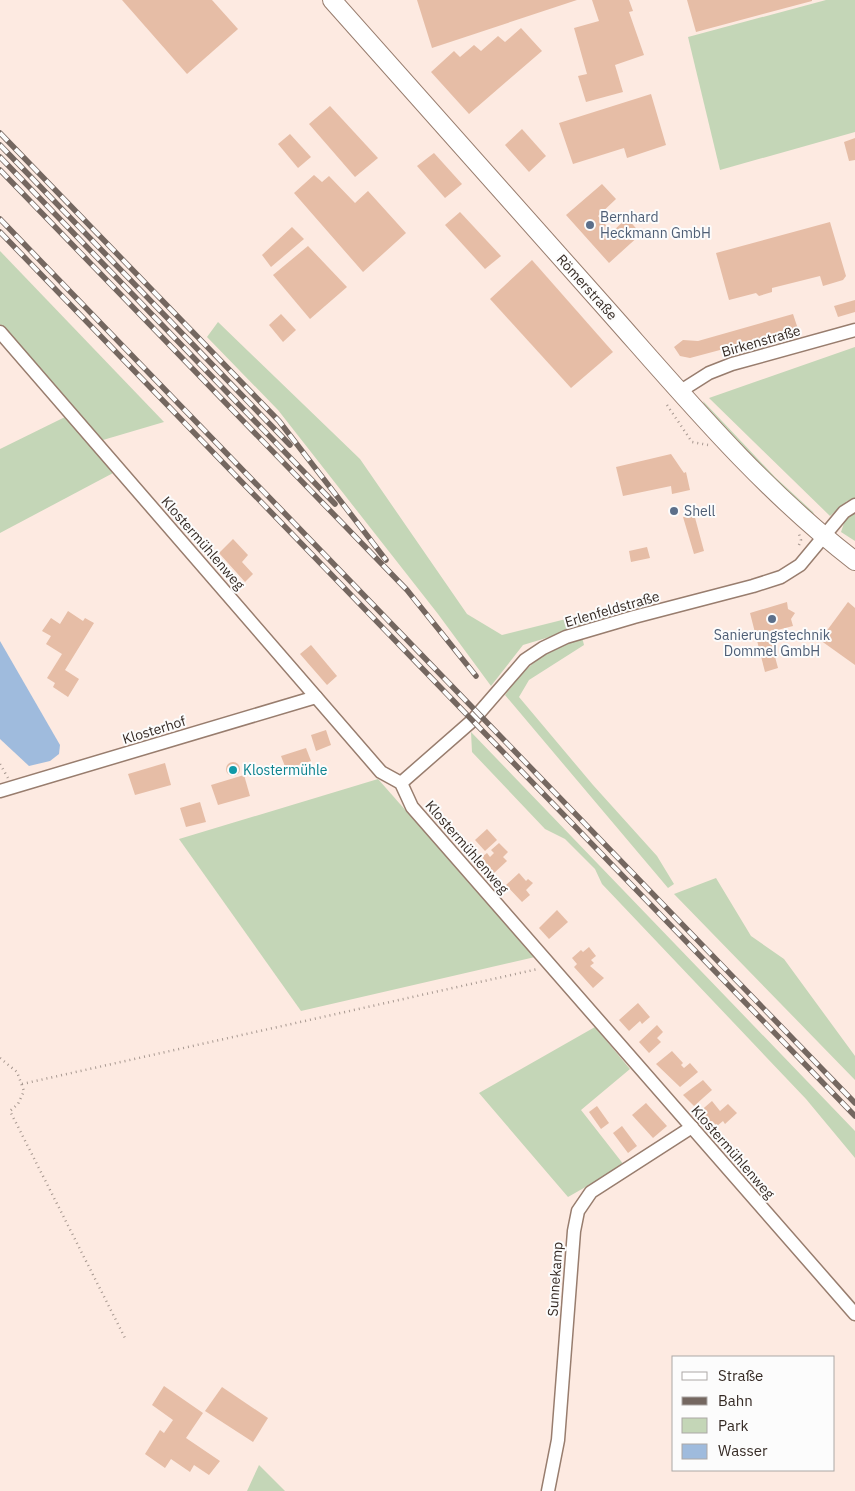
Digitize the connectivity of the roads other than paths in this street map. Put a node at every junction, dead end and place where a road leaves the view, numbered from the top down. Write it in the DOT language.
graph roads {
  1 [pos="332,0"];
  2 [pos="855,330"];
  3 [pos="0,332"];
  4 [pos="679,392"];
  5 [pos="855,505"];
  6 [pos="823,536"];
  7 [pos="855,561"];
  8 [pos="316,697"];
  9 [pos="401,783"];
  10 [pos="0,790"];
  11 [pos="692,1127"];
  12 [pos="855,1314"];
  13 [pos="548,1491"];
  1 -- 4 [label="main road, Römerstraße"];
  2 -- 4 [label="street, Birkenstraße"];
  3 -- 8 [label="street, Klostermühlenweg"];
  4 -- 6 [label="main road, Römerstraße"];
  5 -- 6 [label="street, Erlenfeldstraße"];
  6 -- 7 [label="main road, Römerstraße"];
  6 -- 9 [label="street, Erlenfeldstraße"];
  8 -- 9 [label="street, Klostermühlenweg"];
  8 -- 10 [label="street, Klosterhof"];
  9 -- 11 [label="street, Klostermühlenweg"];
  11 -- 12 [label="street, Klostermühlenweg"];
  11 -- 13 [label="street, Sunnekamp"];
}
